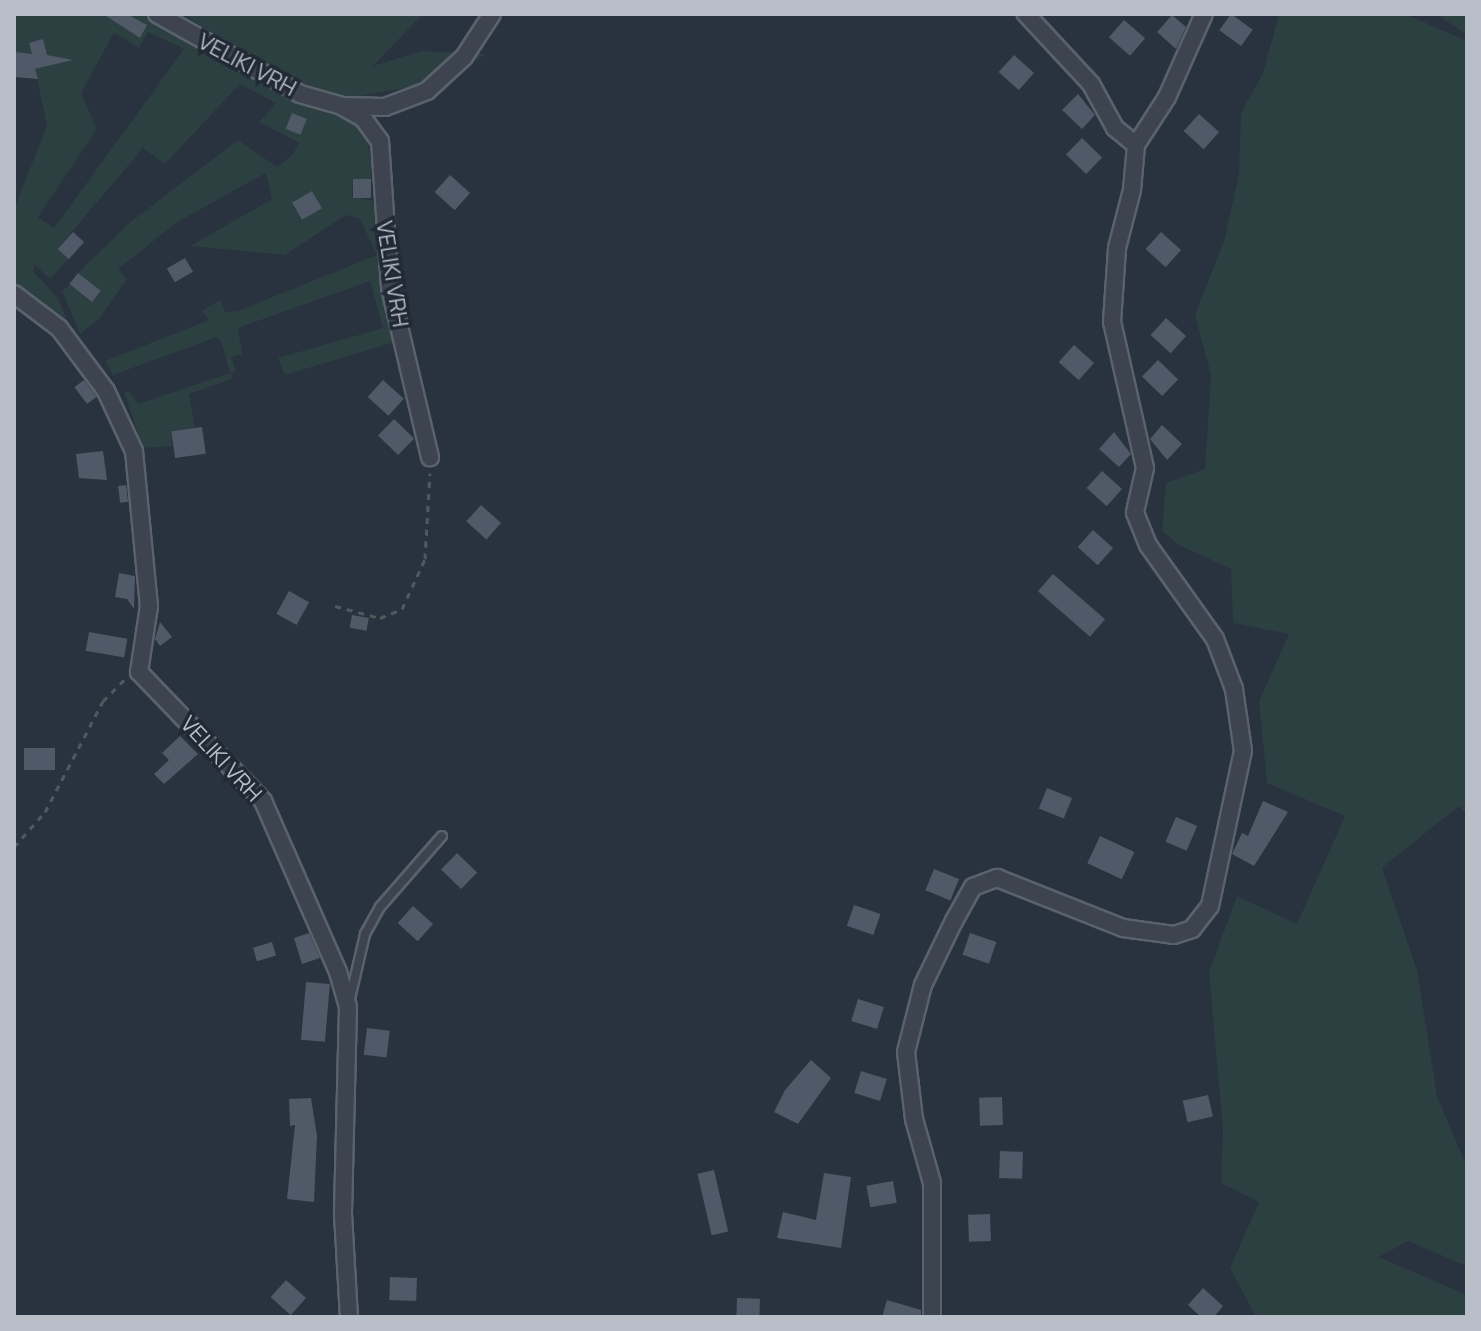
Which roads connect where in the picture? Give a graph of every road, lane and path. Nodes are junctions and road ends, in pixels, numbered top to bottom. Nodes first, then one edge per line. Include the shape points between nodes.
1 (157, 14) edge
2 (492, 14) edge
3 (1026, 14) edge
4 (1204, 14) edge
5 (342, 106) junction
6 (1136, 145) junction
7 (14, 294) edge
8 (430, 457) joint
9 (335, 606) dead end
10 (139, 672) junction
11 (442, 836) dead end
12 (14, 847) edge
13 (348, 1007) junction
14 (349, 1317) edge
15 (932, 1317) edge

1 - 5 street, VELIKI VRH via 264,78
2 - 5 street via 464,57 427,91 385,107
3 - 6 street via 1091,84 1115,128
4 - 6 street via 1167,97
5 - 8 street, VELIKI VRH via 363,118 380,141 390,288
6 - 15 street via 1132,190 1117,248 1112,322 1145,468 1135,512 1148,545 1215,639 1234,689 1243,751 1231,825 1210,906 1192,929 1174,935 1123,928 997,878 973,887 923,985 906,1052 914,1119 932,1183
7 - 10 street via 59,328 106,391 134,451 149,606
8 - 9 path via 425,559 408,600 393,615 380,618
10 - 12 path via 103,701 53,800
10 - 13 street, VELIKI VRH via 263,801 297,888 323,931
11 - 13 lane via 380,907 365,934
13 - 14 street, VELIKI VRH via 343,1214

